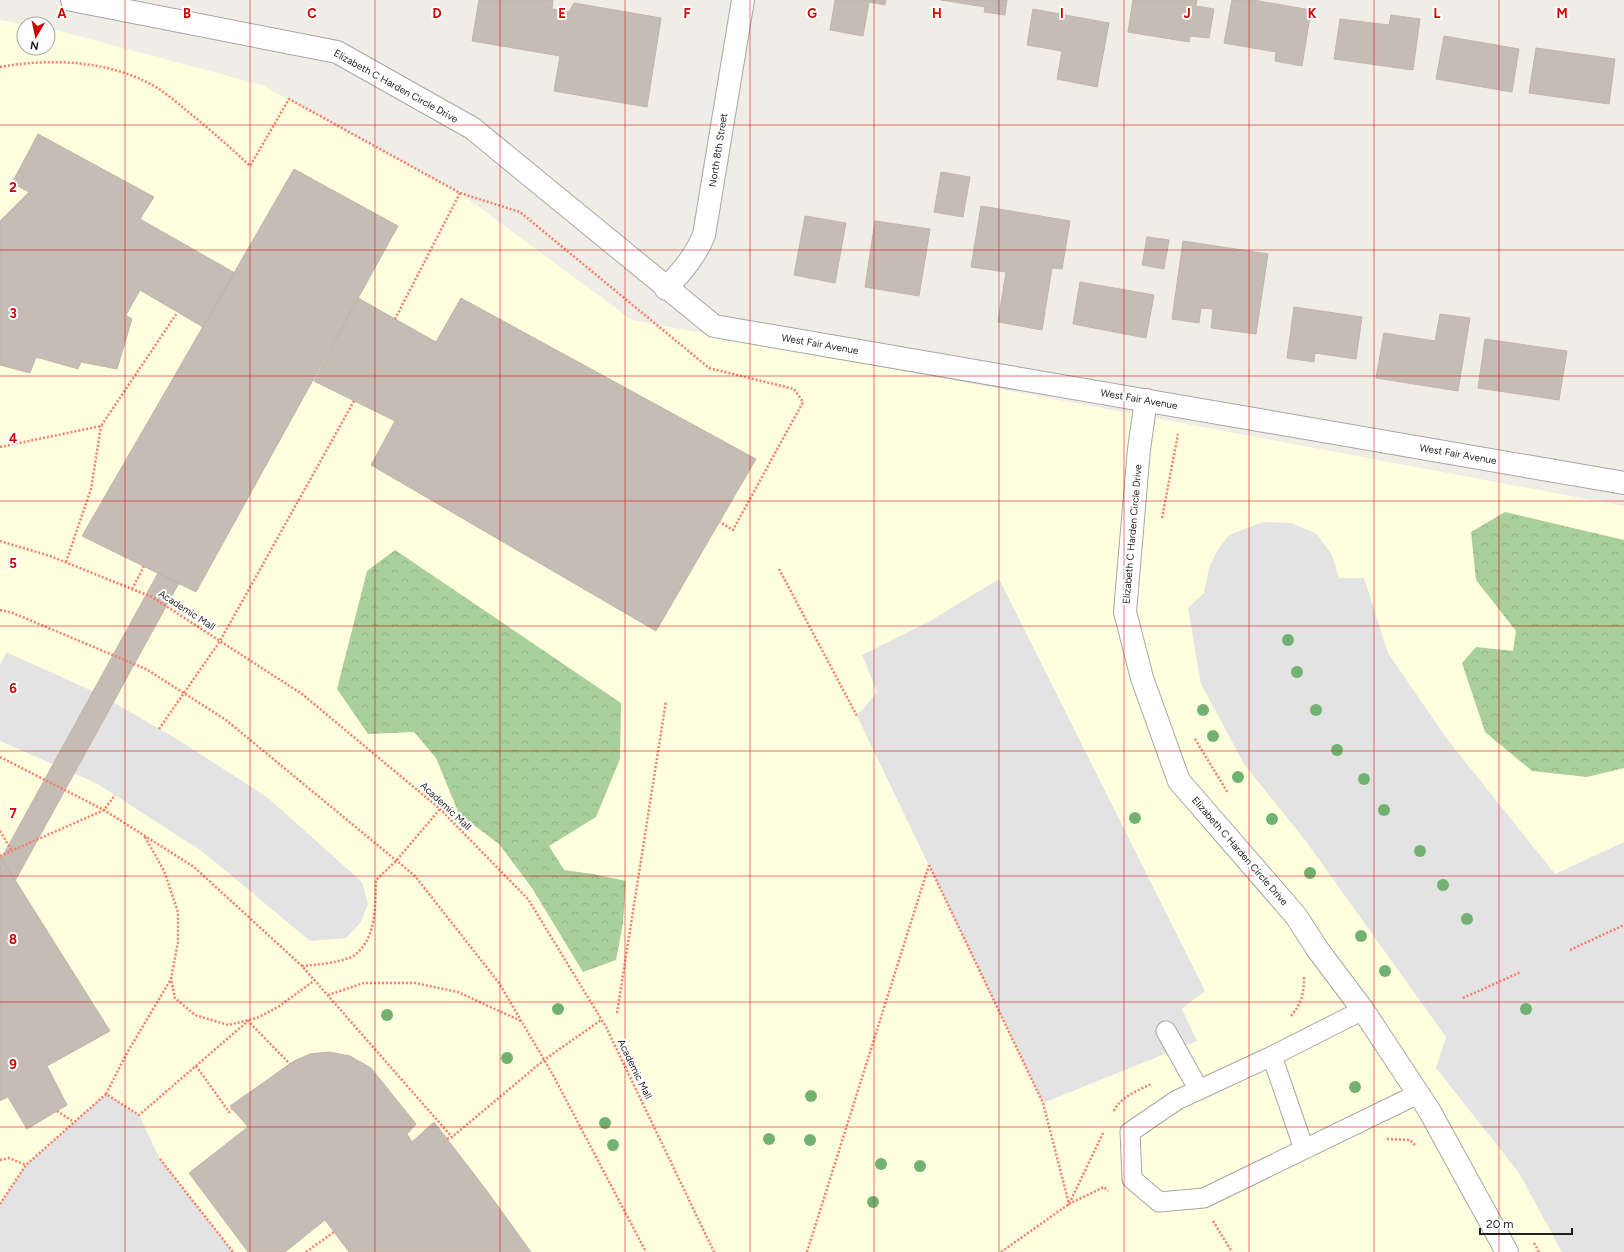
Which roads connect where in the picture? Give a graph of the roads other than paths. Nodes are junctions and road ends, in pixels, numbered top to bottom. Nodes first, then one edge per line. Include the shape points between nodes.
1 (72, 0) edge
2 (743, 0) edge
3 (666, 288) junction
4 (1146, 400) junction
5 (1624, 483) edge
6 (1363, 1010) junction
7 (1166, 1031) dead end
8 (1272, 1056) junction
9 (1199, 1090) junction
10 (1418, 1094) junction
11 (1304, 1149) junction
12 (1507, 1252) edge

1 - 3 street, Elizabeth C Harden Circle Drive via 337,52 472,128
2 - 3 street, North 8th Street via 704,235 689,265
3 - 4 street, West Fair Avenue via 714,326
4 - 5 street, West Fair Avenue
4 - 6 street, Elizabeth C Harden Circle Drive via 1137,464 1125,612 1145,686 1180,781 1296,916
6 - 8 lane
6 - 10 street, Elizabeth C Harden Circle Drive
7 - 9 lane
8 - 9 lane
8 - 11 lane
9 - 11 lane via 1177,1100 1130,1132 1132,1179 1159,1202 1204,1198
10 - 11 lane
10 - 12 street, Elizabeth C Harden Circle Drive

